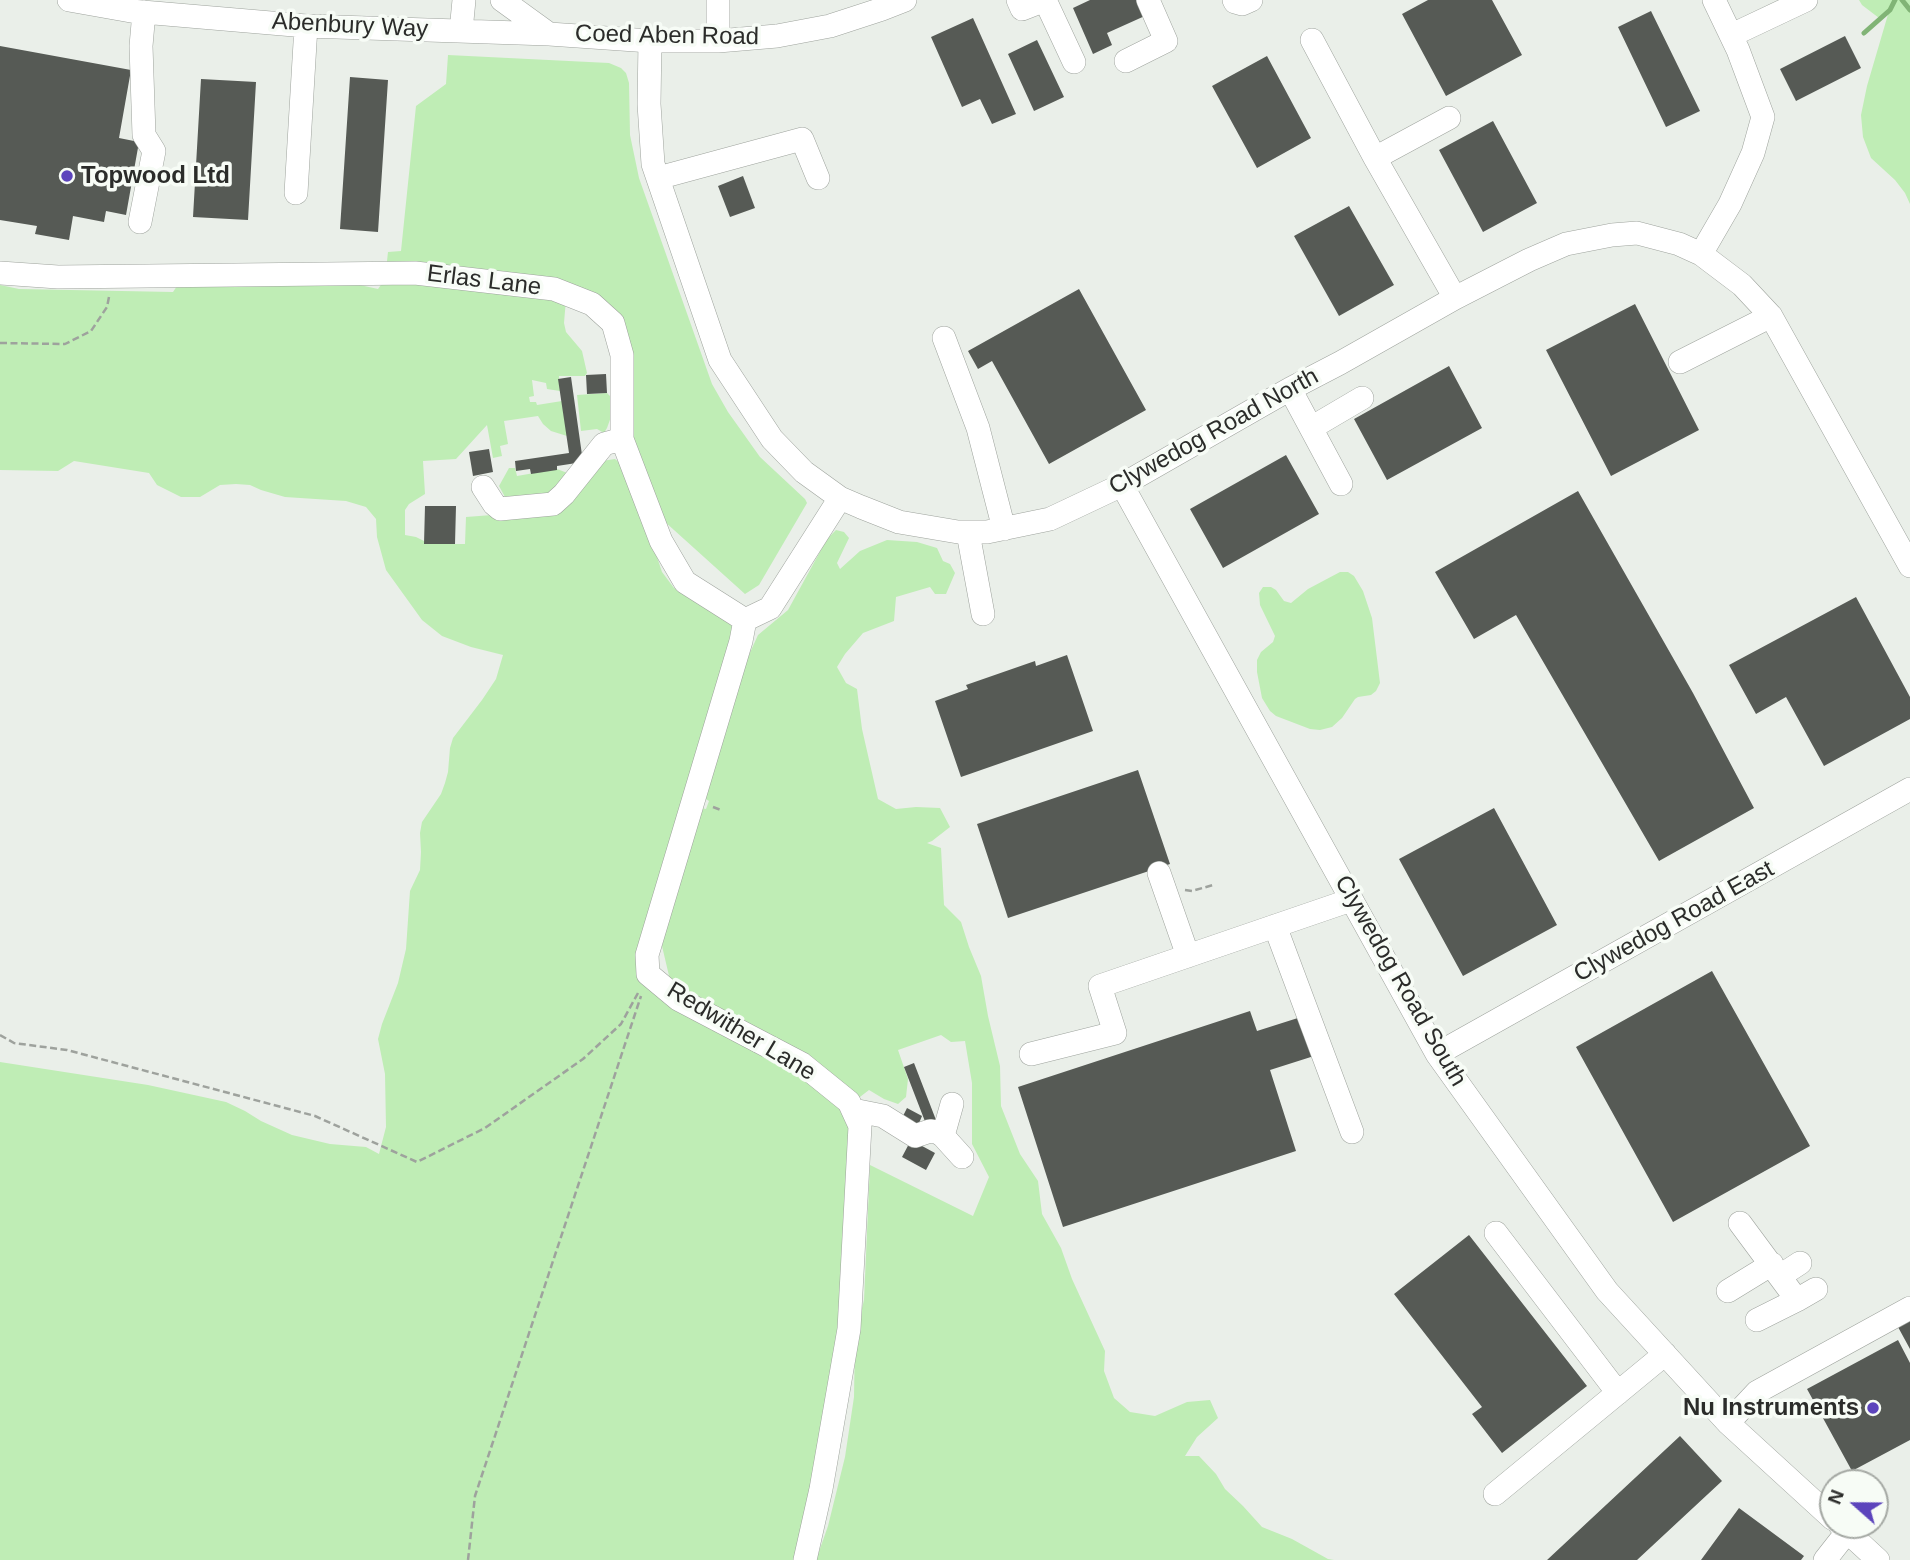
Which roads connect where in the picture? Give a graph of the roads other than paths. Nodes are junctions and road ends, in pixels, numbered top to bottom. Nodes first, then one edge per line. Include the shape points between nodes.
1 (69, 0) edge
2 (464, 0) edge
3 (502, 0) edge
4 (718, 0) edge
5 (905, 0) edge
6 (1018, 0) edge
7 (1148, 0) edge
8 (1234, 0) edge
9 (1251, 0) edge
10 (1714, 0) edge
11 (1806, 0) edge
12 (144, 12) junction
13 (306, 26) junction
14 (461, 31) junction
15 (549, 34) junction
16 (1732, 36) junction
17 (1312, 40) dead end
18 (650, 41) junction
19 (718, 41) junction
20 (1126, 61) dead end
21 (1074, 62) dead end
22 (1449, 118) dead end
23 (1376, 158) junction
24 (658, 178) junction
25 (818, 178) dead end
26 (296, 193) dead end
27 (140, 222) dead end
28 (1701, 254) junction
29 (0, 273) edge
30 (1455, 298) junction
31 (1771, 317) junction
32 (944, 338) dead end
33 (1680, 362) dead end
34 (1290, 389) junction
35 (1362, 398) dead end
36 (1311, 428) junction
37 (622, 439) junction
38 (1341, 484) dead end
39 (1122, 485) junction
40 (483, 487) dead end
41 (840, 498) junction
42 (1004, 529) junction
43 (968, 533) junction
44 (1910, 566) edge
45 (983, 614) dead end
46 (744, 620) junction
47 (1910, 789) edge
48 (1162, 880) road end
49 (1351, 900) junction
50 (1275, 926) junction
51 (1188, 956) junction
52 (1031, 1054) dead end
53 (1437, 1054) junction
54 (952, 1104) dead end
55 (853, 1110) junction
56 (1352, 1132) dead end
57 (943, 1136) junction
58 (962, 1157) dead end
59 (1740, 1223) dead end
60 (1496, 1233) dead end
61 (1800, 1263) dead end
62 (1776, 1270) junction
63 (1728, 1291) dead end
64 (1910, 1308) edge
65 (1757, 1320) dead end
66 (1665, 1354) junction
67 (1618, 1393) junction
68 (1728, 1423) junction
69 (1495, 1494) dead end
70 (1819, 1506) edge
71 (1834, 1539) edge
72 (1855, 1539) edge
73 (805, 1560) edge
74 (1825, 1560) edge
75 (1878, 1560) edge

1 - 12 street, Abenbury Way
2 - 14 street
3 - 15 street
4 - 19 street
5 - 19 street, Coed Aben Road via 830,26
6 - 21 street via 1022,9 1045,1
7 - 20 street via 1166,41
8 - 9 street via 1242,4
10 - 16 street
11 - 16 street
12 - 13 street, Abenbury Way
12 - 27 street via 144,135 154,151
13 - 14 street, Abenbury Way
13 - 26 street
14 - 15 street, Abenbury Way
15 - 18 street, Coed Aben Road
16 - 28 street via 1763,117 1730,204
17 - 23 street
18 - 19 street, Coed Aben Road
18 - 24 street, Clywedog Road North via 649,104
22 - 23 street
23 - 30 street
24 - 25 street via 802,139
24 - 41 street, Clywedog Road North via 720,360 772,439 804,472
28 - 30 street, Clywedog Road North via 1637,233 1602,236 1541,254
28 - 31 street, Clywedog Road North via 1742,285
29 - 37 street, Erlas Lane via 58,277 415,273 554,289 592,304 613,323 622,355
30 - 34 street, Clywedog Road North
31 - 33 street
31 - 44 street, Clywedog Road North
32 - 42 street via 978,428
34 - 36 street
34 - 39 street, Clywedog Road North
35 - 36 street
36 - 38 street
37 - 40 street via 604,444 553,504 500,509
37 - 46 street, Erlas Lane via 661,541 685,582
39 - 42 street, Clywedog Road North via 1050,519
39 - 49 street, Clywedog Road South
41 - 43 street, Clywedog Road North via 900,522
41 - 46 street via 770,608
42 - 43 street, Clywedog Road North
43 - 45 street
46 - 55 street, Redwither Lane via 647,955 648,974 678,999 802,1064
47 - 53 street, Clywedog Road East
48 - 51 street
49 - 50 street
49 - 53 street, Clywedog Road South
50 - 51 street
50 - 56 street
51 - 52 street via 1100,986 1115,1033
53 - 66 street, Clywedog Road South via 1607,1291
54 - 57 street
55 - 57 street via 883,1116 915,1136 930,1131
55 - 73 street via 860,1126 849,1329
57 - 58 street
59 - 62 street
60 - 67 street
61 - 62 street
62 - 63 street
62 - 65 street via 1806,1295
64 - 68 street via 1757,1392
66 - 67 street
66 - 68 street, Clywedog Road South
67 - 69 street
68 - 70 street, Clywedog Road South
71 - 74 street
72 - 75 street, Clywedog Road South

